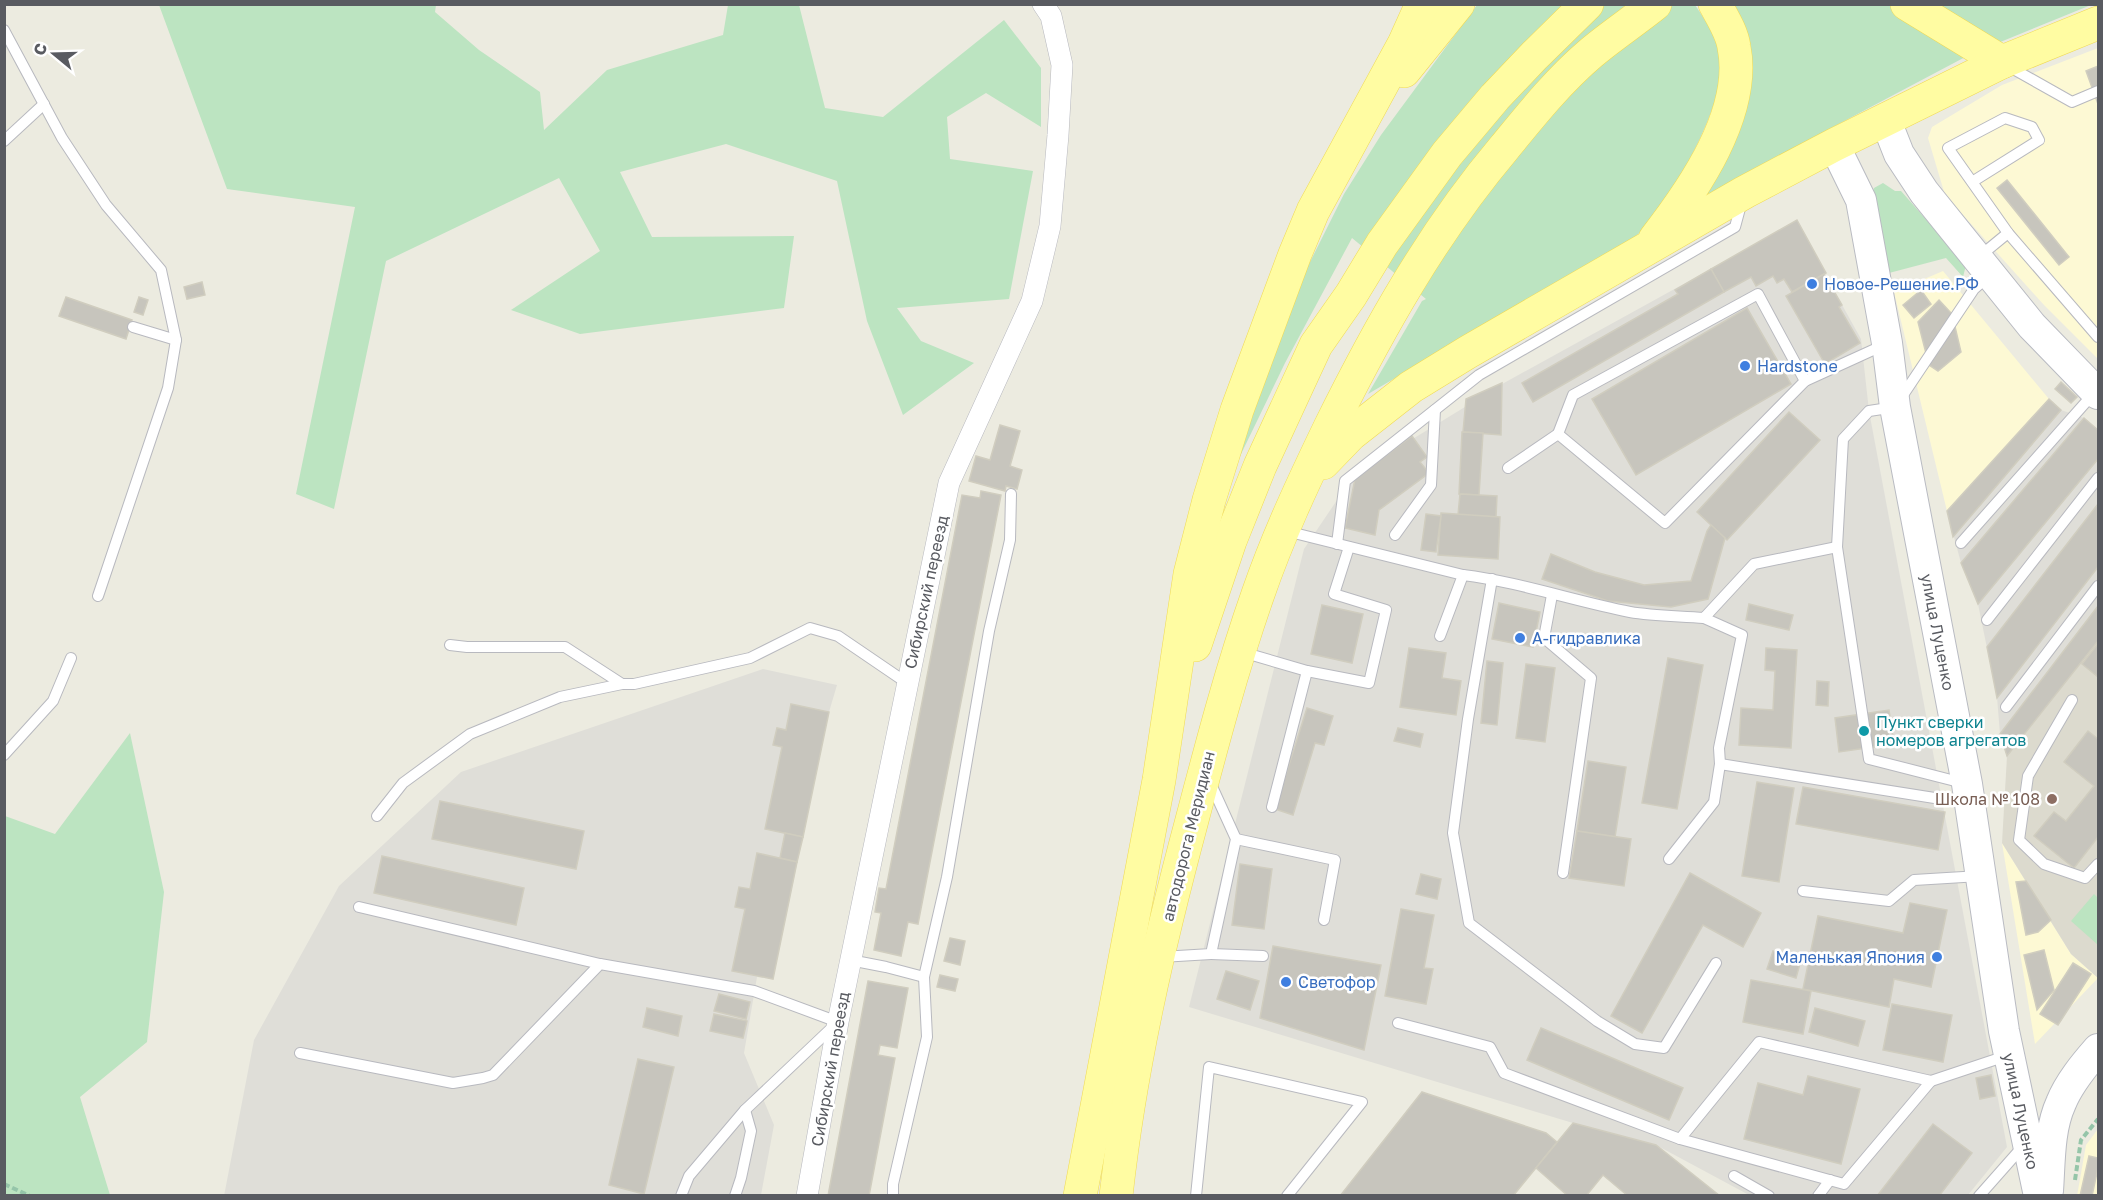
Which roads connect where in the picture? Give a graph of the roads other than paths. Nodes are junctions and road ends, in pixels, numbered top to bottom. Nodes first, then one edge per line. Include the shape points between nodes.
1 (1043, 4) edge
2 (1422, 4) edge
3 (1458, 4) edge
4 (1587, 4) edge
5 (1655, 4) edge
6 (1715, 4) edge
7 (1907, 4) edge
8 (2098, 23) edge
9 (4, 30) edge
10 (2002, 63) junction
11 (2098, 91) edge
12 (44, 104) junction
13 (1363, 118) junction
14 (1886, 121) junction
15 (4, 141) edge
16 (1834, 145) junction
17 (1972, 182) junction
18 (1745, 192) junction
19 (2008, 233) junction
20 (1648, 248) junction
21 (1984, 267) junction
22 (134, 327) dead end
23 (2098, 337) edge
24 (177, 340) junction
25 (1887, 343) junction
26 (1474, 363) junction
27 (1805, 381) junction
28 (2097, 392) edge
29 (1896, 407) junction
30 (1435, 410) junction
31 (1558, 434) junction
32 (1508, 468) dead end
33 (2098, 478) edge
34 (1301, 486) junction
35 (1011, 494) dead end
36 (1283, 530) junction
37 (1395, 535) dead end
38 (1961, 543) dead end
39 (1337, 544) junction
40 (1348, 547) junction
41 (1837, 547) junction
42 (1462, 575) junction
43 (1492, 579) junction
44 (2098, 586) edge
45 (1552, 595) junction
46 (98, 596) dead end
47 (1704, 618) junction
48 (1987, 620) dead end
49 (1440, 636) dead end
50 (450, 645) dead end
51 (1240, 652) junction
52 (71, 658) dead end
53 (1306, 671) junction
54 (907, 683) junction
55 (622, 684) junction
56 (2072, 700) dead end
57 (2006, 707) dead end
58 (4, 755) edge
59 (1720, 764) junction
60 (1205, 770) junction
61 (1159, 780) junction
62 (1968, 794) junction
63 (1272, 807) dead end
64 (377, 816) dead end
65 (1236, 839) junction
66 (1669, 859) dead end
67 (2098, 864) edge
68 (1563, 873) dead end
69 (1981, 876) junction
70 (1803, 891) dead end
71 (359, 907) dead end
72 (1324, 920) dead end
73 (1211, 954) junction
74 (1263, 956) dead end
75 (1158, 957) junction
76 (850, 960) junction
77 (1716, 963) dead end
78 (600, 964) junction
79 (924, 977) junction
80 (838, 1022) junction
81 (1398, 1023) dead end
82 (2098, 1049) edge
83 (300, 1053) dead end
84 (2009, 1055) junction
85 (1931, 1081) junction
86 (2016, 1085) junction
87 (2060, 1103) junction
88 (745, 1110) junction
89 (1680, 1139) junction
90 (2027, 1142) junction
91 (1734, 1176) dead end
92 (1830, 1180) junction
93 (2045, 1190) edge
94 (681, 1196) edge
95 (735, 1196) edge
96 (807, 1196) edge
97 (893, 1196) edge
98 (1080, 1196) edge
99 (1116, 1196) edge
100 (1196, 1196) edge
101 (1287, 1196) edge
102 (1768, 1196) edge
103 (1818, 1196) edge
104 (1979, 1196) edge

1 - 54 street, Сибирский переезд via 1051,16 1062,64 1050,226 1032,301 949,483
2 - 13 main road
3 - 13 main road
4 - 61 main road via 1503,89 1448,154 1382,244 1316,345 1230,541 1196,640
5 - 34 main road, автодорога Меридиан via 1589,55 1539,106 1484,172 1408,280
6 - 20 main road via 1734,45 1733,97 1726,121 1696,179
7 - 10 main road
8 - 10 main road
9 - 12 lane
10 - 11 lane via 2072,102
10 - 14 main road
12 - 15 lane
12 - 24 lane via 106,205 161,270
13 - 61 main road via 1304,233 1228,435 1190,574
14 - 16 main road
14 - 21 street via 1899,154 1924,192
16 - 18 main road
16 - 25 street, улица Луценко via 1861,200
17 - 17 lane via 1948,148 2005,118 2032,127 2039,140
17 - 19 lane
18 - 20 main road
18 - 26 lane via 1735,227
19 - 21 lane
19 - 23 lane
20 - 26 main road
21 - 28 street via 2032,326
21 - 29 lane via 1974,289
22 - 24 lane
24 - 46 lane via 168,388
25 - 27 lane
25 - 29 street, улица Луценко
26 - 30 lane
26 - 34 main road via 1411,387 1351,434
27 - 31 lane via 1665,523
27 - 31 lane via 1758,294 1573,395
28 - 38 lane
29 - 41 lane via 1869,411 1843,439
29 - 62 street, улица Луценко
30 - 37 lane via 1431,485
30 - 39 lane via 1345,481
31 - 32 lane
33 - 48 lane
34 - 36 main road, автодорога Меридиан
35 - 79 lane via 1010,540 947,877
36 - 39 lane
36 - 51 main road, автодорога Меридиан
39 - 40 lane
40 - 42 lane
40 - 53 lane via 1334,594 1386,610 1368,683
41 - 47 lane via 1754,564
41 - 62 lane via 1869,759
42 - 43 lane
42 - 49 lane
43 - 45 lane
43 - 77 lane via 1453,834 1469,923 1597,1021 1635,1044 1664,1047
44 - 57 lane
45 - 47 lane via 1633,612
45 - 68 lane via 1544,639 1591,678
47 - 59 lane via 1742,635 1719,748
50 - 55 lane via 565,647
51 - 53 lane
51 - 60 main road, автодорога Меридиан
52 - 58 lane via 53,701
53 - 63 lane
54 - 55 lane via 838,636 810,628 750,658
54 - 76 street, Сибирский переезд
55 - 64 lane via 560,697 470,734 403,783
56 - 67 lane via 2028,776 2019,840 2044,864 2085,878
59 - 62 lane
59 - 66 lane via 1714,802
60 - 65 lane
60 - 75 main road, автодорога Меридиан
61 - 98 main road
62 - 69 street, улица Луценко
65 - 72 lane via 1335,860
65 - 73 lane
69 - 70 lane via 1914,880 1889,901
69 - 84 street, улица Луценко
71 - 78 lane
73 - 74 lane
73 - 75 lane
75 - 99 main road, автодорога Меридиан via 1122,1139
76 - 79 lane
76 - 80 street, Сибирский переезд
78 - 80 lane via 754,991
78 - 83 lane via 493,1075 483,1078 453,1083
79 - 97 lane via 927,1037
80 - 88 lane
80 - 96 street, Сибирский переезд
81 - 89 lane via 1490,1047 1504,1073
82 - 87 street
84 - 85 lane
84 - 86 street, улица Луценко
85 - 89 lane via 1759,1042
85 - 92 lane via 1844,1184
86 - 87 street via 2032,1098
86 - 90 street, улица Луценко
87 - 93 street
88 - 94 lane via 689,1176
88 - 95 lane via 751,1131
89 - 92 lane
90 - 93 street, улица Луценко
90 - 104 lane
91 - 102 lane
92 - 103 lane
100 - 101 lane via 1209,1067 1362,1102

